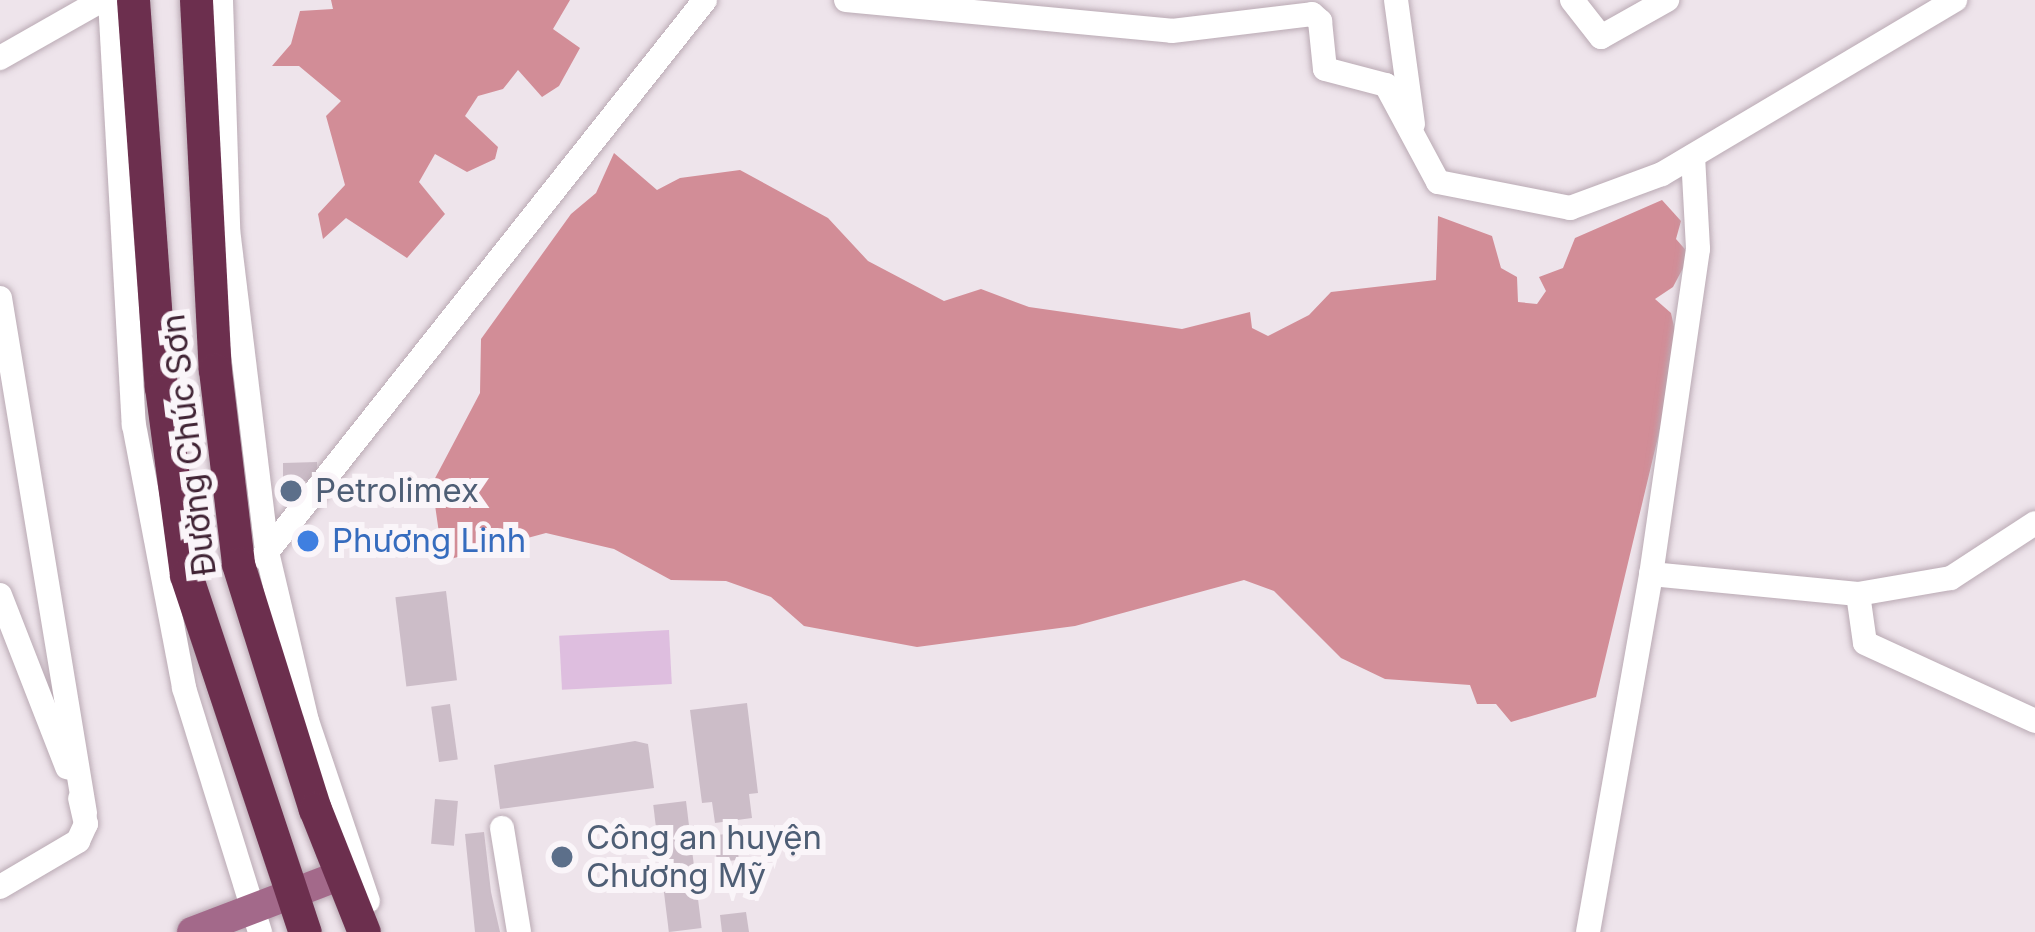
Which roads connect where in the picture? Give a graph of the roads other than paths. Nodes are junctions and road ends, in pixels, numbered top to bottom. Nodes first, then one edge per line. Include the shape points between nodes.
1 (106, 0) edge
2 (134, 0) edge
3 (196, 0) edge
4 (221, 0) edge
5 (705, 0) edge
6 (846, 0) edge
7 (1396, 0) edge
8 (1572, 0) edge
9 (1667, 0) edge
10 (1955, 0) edge
11 (1037, 8) edge
12 (0, 58) edge
13 (1416, 145) junction
14 (1693, 156) junction
15 (0, 298) edge
16 (8, 391) edge
17 (2035, 523) edge
18 (267, 552) junction
19 (1651, 574) junction
20 (244, 582) junction
21 (1858, 594) junction
22 (0, 595) edge
23 (2035, 721) edge
24 (86, 813) junction
25 (502, 829) dead end
26 (341, 875) junction
27 (0, 887) edge
28 (290, 895) junction
29 (255, 921) edge
30 (207, 929) edge
31 (305, 932) edge
32 (364, 932) edge
33 (379, 932) edge
34 (519, 932) edge
35 (1588, 932) edge

1 - 12 street
1 - 29 street, Đường Chúc Sơn via 134,425 184,688
2 - 28 highway, Đường Chúc Sơn via 161,387 186,575
3 - 20 highway, Đường Chúc Sơn via 215,370
4 - 18 street, Đường Chúc Sơn via 228,229
5 - 18 street
6 - 11 street
7 - 13 street
8 - 9 street via 1600,37
10 - 14 street
11 - 13 street via 1208,31 1312,14 1325,69 1386,85
13 - 14 street via 1440,184 1570,208 1616,197
14 - 19 street via 1694,286
15 - 16 street
16 - 24 street
17 - 21 street via 1951,578
18 - 20 street
18 - 33 street, Đường Chúc Sơn via 307,721
19 - 21 street
19 - 35 street
20 - 26 highway, Đường Chúc Sơn
21 - 23 street via 1865,643
22 - 24 street
24 - 27 street via 78,842
25 - 34 street
26 - 28 main road
26 - 32 highway, Đường Chúc Sơn
28 - 29 main road
28 - 31 highway, Đường Chúc Sơn
29 - 30 main road

